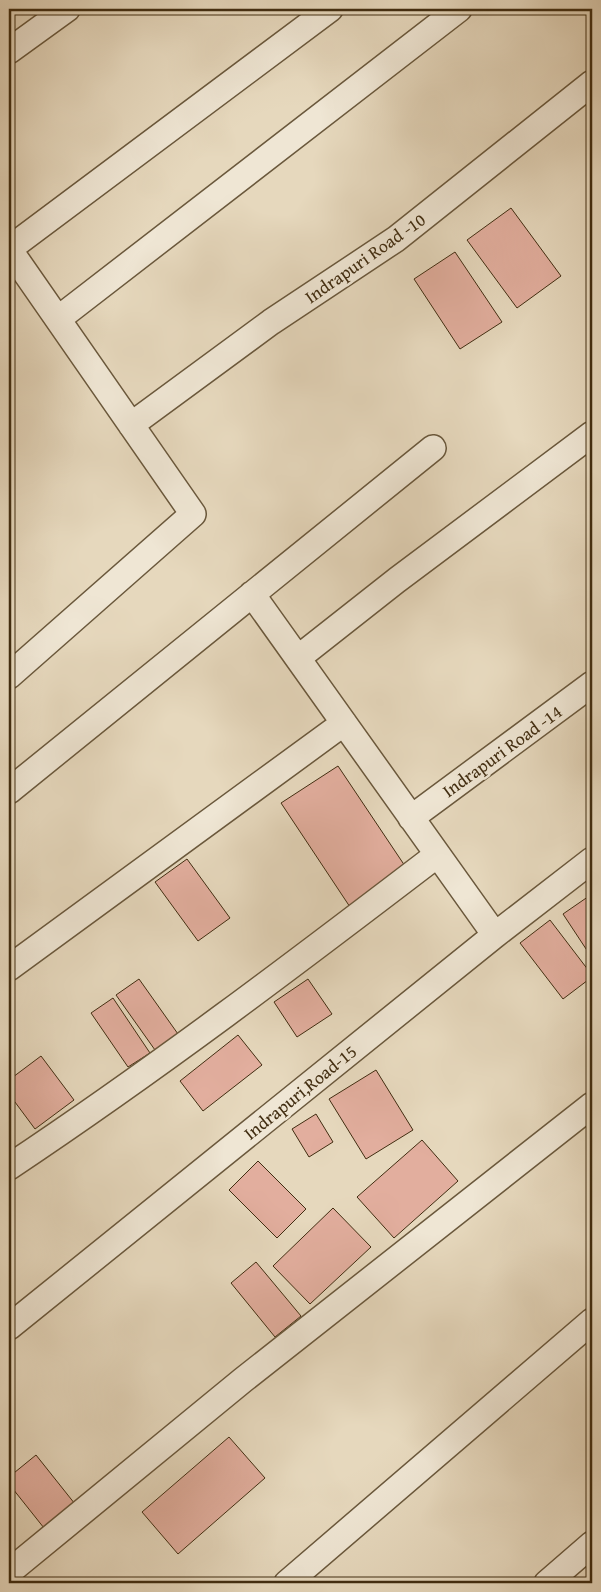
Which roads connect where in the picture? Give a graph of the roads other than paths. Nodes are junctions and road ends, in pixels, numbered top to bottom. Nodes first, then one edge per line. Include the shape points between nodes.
1 (67, 9) edge
2 (330, 9) edge
3 (459, 9) edge
4 (9, 51) edge
5 (592, 83) edge
6 (58, 319) junction
7 (131, 424) junction
8 (592, 434) edge
9 (433, 448) dead end
10 (252, 594) junction
11 (298, 658) junction
12 (9, 676) edge
13 (592, 684) edge
14 (344, 723) junction
15 (9, 791) edge
16 (411, 818) junction
17 (438, 855) junction
18 (592, 860) edge
19 (495, 935) junction
20 (9, 968) edge
21 (592, 1104) edge
22 (9, 1167) edge
23 (592, 1320) edge
24 (9, 1327) edge
25 (592, 1544) edge
26 (9, 1572) edge
27 (287, 1583) edge
28 (547, 1583) edge

1 - 4 street
2 - 6 street via 9,249
3 - 6 street
5 - 7 street, Indrapuri Road -10 via 396,239 271,322
6 - 7 street
7 - 12 street via 193,514
8 - 11 street
9 - 10 street
10 - 11 street
10 - 15 street
11 - 14 street
13 - 16 street, Indrapuri Road -14
14 - 16 street
14 - 20 street
16 - 17 street
17 - 19 street
17 - 22 street via 266,985
18 - 19 street, Indrapuri,Road-15
19 - 24 street, Indrapuri,Road-15
21 - 26 street via 243,1380
23 - 27 street
25 - 28 street

